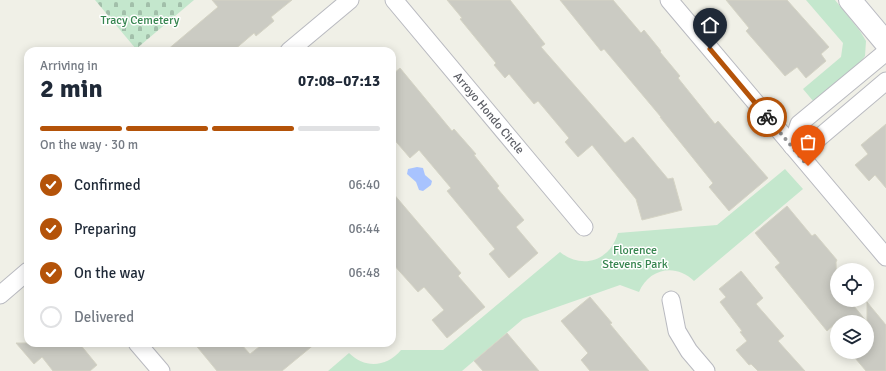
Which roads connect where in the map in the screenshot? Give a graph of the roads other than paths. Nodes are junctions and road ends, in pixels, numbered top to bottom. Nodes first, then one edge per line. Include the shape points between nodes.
1 (350, 0) edge
2 (394, 0) edge
3 (669, 0) edge
4 (850, 0) edge
5 (886, 42) edge
6 (294, 47) edge
7 (886, 52) edge
8 (886, 81) edge
9 (792, 146) junction
10 (584, 227) dead end
11 (886, 257) edge
12 (24, 274) edge
13 (0, 295) edge
14 (671, 300) dead end
15 (140, 347) edge
16 (161, 371) edge
17 (706, 371) edge

1 - 6 street
2 - 10 street, Arroyo Hondo Circle
3 - 9 street
4 - 5 main road
7 - 9 street via 799,124
8 - 9 street via 814,142
9 - 11 street
12 - 13 street
14 - 17 street via 677,331 689,351
15 - 16 street

